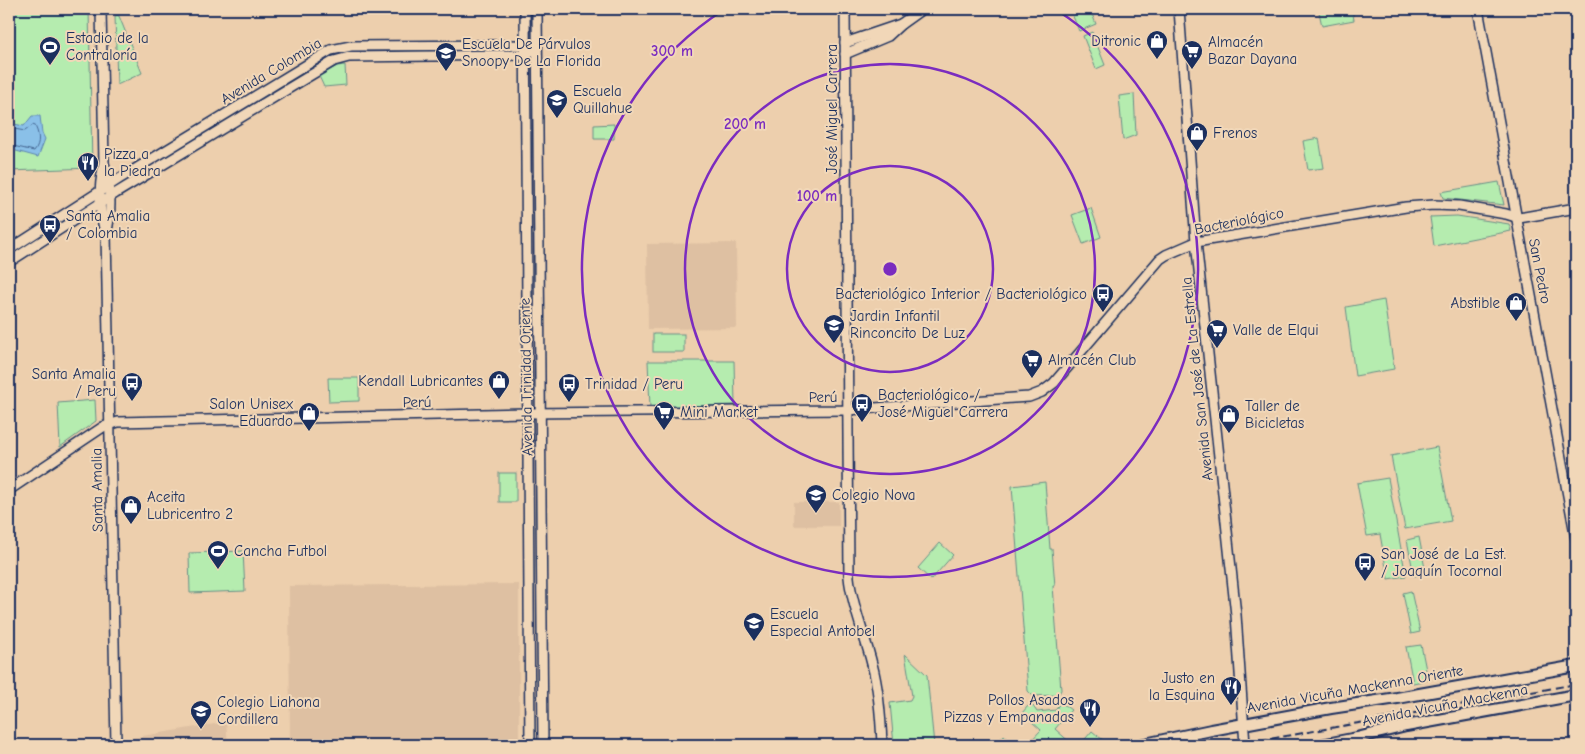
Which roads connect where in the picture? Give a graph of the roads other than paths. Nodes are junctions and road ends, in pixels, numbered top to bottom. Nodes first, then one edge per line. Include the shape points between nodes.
1 (101, 9) edge
2 (525, 9) edge
3 (537, 9) edge
4 (845, 9) edge
5 (922, 9) edge
6 (1180, 9) edge
7 (1478, 9) edge
8 (901, 24) junction
9 (845, 43) junction
10 (525, 45) junction
11 (537, 48) junction
12 (845, 54) junction
13 (525, 55) junction
14 (105, 188) junction
15 (105, 201) junction
16 (1576, 208) edge
17 (1516, 218) junction
18 (1196, 242) junction
19 (9, 250) edge
20 (9, 262) edge
21 (847, 410) junction
22 (541, 413) junction
23 (528, 414) junction
24 (110, 424) junction
25 (9, 490) edge
26 (1576, 539) edge
27 (1576, 666) edge
28 (1576, 695) edge
29 (1244, 724) junction
30 (116, 745) edge
31 (530, 745) edge
32 (543, 745) edge
33 (882, 745) edge
34 (1140, 745) edge
35 (1245, 745) edge
36 (1321, 745) edge

1 - 14 street, Santa Amalia via 104,163 108,176
2 - 10 street, Avenida Trinidad Oriente
3 - 11 street, Avenida Trinidad Oriente
4 - 9 street, José Miguel Carrera
5 - 8 street
6 - 18 street, Avenida San José de La Estrella
7 - 17 street, San Pedro
8 - 9 street
8 - 12 street via 883,39
9 - 12 street, José Miguel Carrera
10 - 11 street, Avenida Colombia
10 - 13 street, Avenida Trinidad Oriente
10 - 14 street, Avenida Colombia via 351,46 331,50
11 - 13 street, Avenida Colombia
11 - 22 street, Avenida Trinidad Oriente
12 - 21 street, José Miguel Carrera
13 - 15 street, Avenida Colombia via 340,59
13 - 23 street, Avenida Trinidad Oriente
14 - 15 street, Santa Amalia
14 - 19 street, Avenida Colombia
15 - 20 street, Avenida Colombia
15 - 24 street, Santa Amalia via 101,222 106,234
16 - 17 street, Bacteriológico
17 - 18 street, Bacteriológico via 1460,206 1420,205
17 - 26 street, San Pedro
18 - 21 street, Bacteriológico via 1160,259 1054,383 1042,392 1023,398
18 - 29 street, Avenida San José de La Estrella via 1236,615
21 - 22 street, Perú
21 - 33 street, José Miguel Carrera via 849,577 853,603 876,680
22 - 23 street, Perú
22 - 32 street, Avenida Trinidad Oriente
23 - 24 street, Perú via 121,421
23 - 31 street, Avenida Trinidad Oriente
24 - 25 street, Perú
24 - 30 street, Santa Amalia
27 - 29 main road, Avenida Vicuña Mackenna Oriente
28 - 36 main road, Avenida Vicuña Mackenna
29 - 34 main road, Avenida Vicuña Mackenna Oriente
29 - 35 street, Avenida San José de La Estrella

